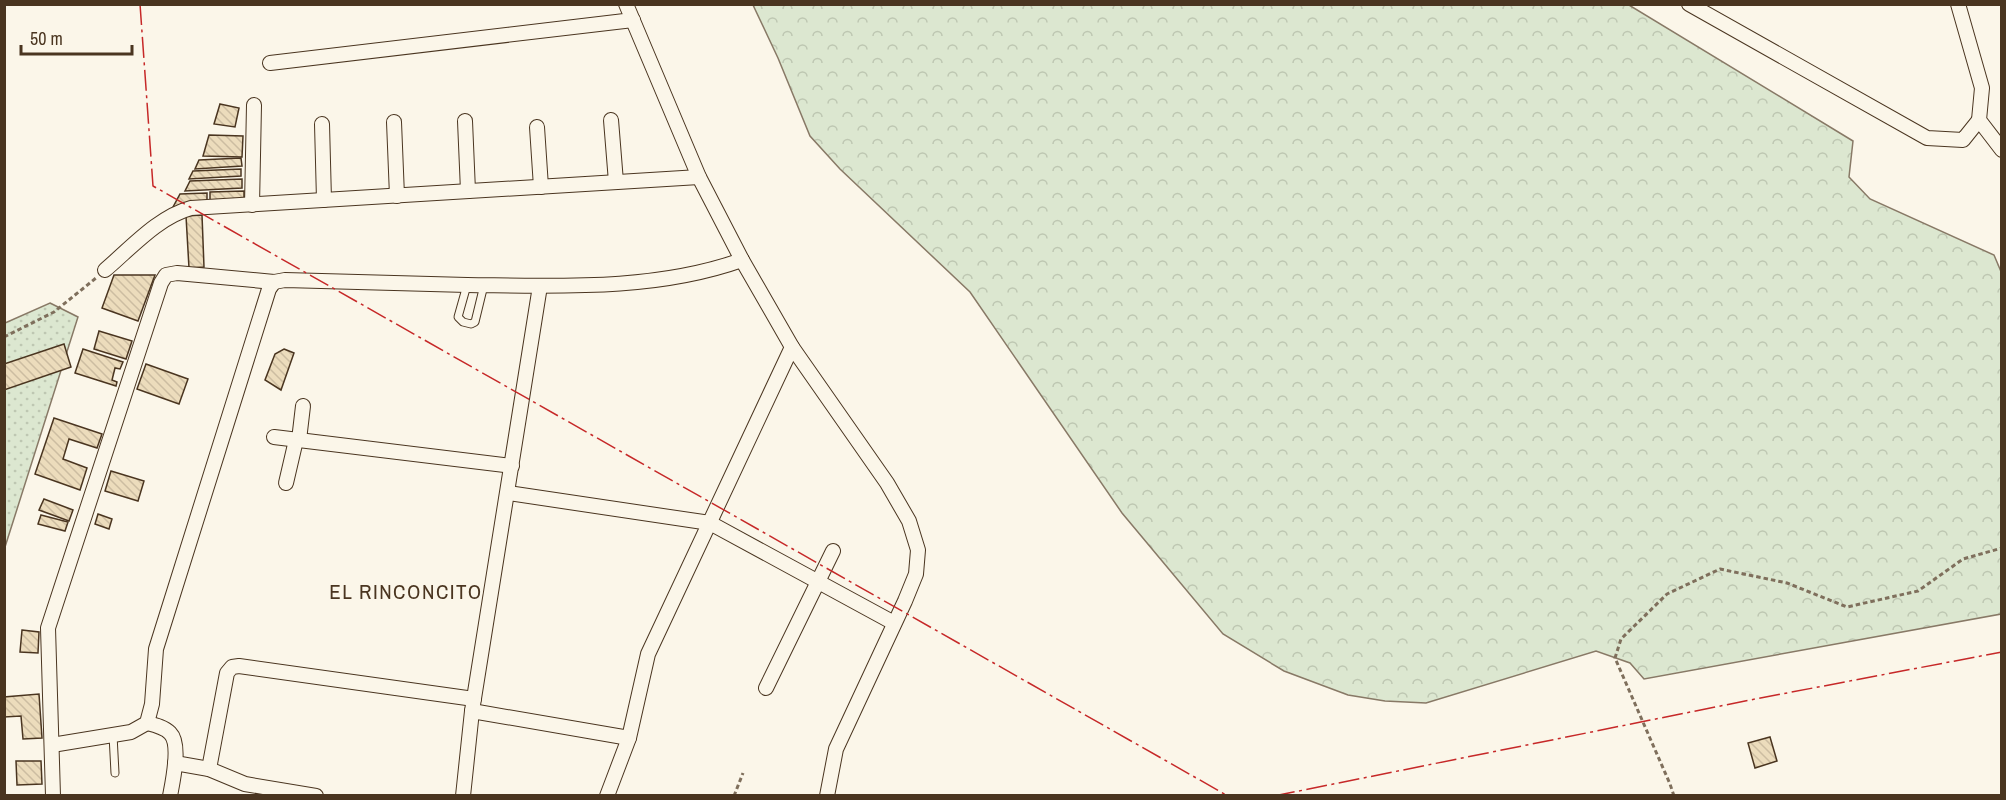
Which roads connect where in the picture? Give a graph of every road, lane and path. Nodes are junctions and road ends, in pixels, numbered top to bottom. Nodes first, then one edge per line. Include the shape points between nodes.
1 (626, 4) edge
2 (1689, 4) edge
3 (1958, 4) edge
4 (633, 20) junction
5 (270, 63) dead end
6 (254, 105) dead end
7 (611, 120) dead end
8 (1979, 120) junction
9 (465, 121) dead end
10 (394, 122) dead end
11 (322, 124) dead end
12 (537, 128) dead end
13 (2001, 150) edge
14 (699, 177) junction
15 (616, 182) junction
16 (541, 187) junction
17 (468, 191) junction
18 (397, 196) junction
19 (324, 200) junction
20 (252, 205) junction
21 (742, 260) junction
22 (105, 270) joint
23 (274, 282) junction
24 (467, 285) junction
25 (484, 285) junction
26 (540, 286) junction
27 (4, 337) edge
28 (792, 347) junction
29 (303, 406) dead end
30 (274, 437) dead end
31 (297, 440) junction
32 (512, 466) junction
33 (286, 483) dead end
34 (508, 493) junction
35 (710, 523) junction
36 (2001, 548) edge
37 (833, 551) dead end
38 (818, 582) junction
39 (894, 623) junction
40 (766, 688) dead end
41 (473, 705) junction
42 (147, 723) junction
43 (113, 735) junction
44 (629, 738) junction
45 (52, 745) junction
46 (175, 763) junction
47 (209, 769) junction
48 (115, 772) dead end
49 (743, 773) dead end
50 (53, 795) edge
51 (170, 795) edge
52 (316, 795) edge
53 (463, 795) edge
54 (607, 795) edge
55 (734, 795) edge
56 (827, 795) edge
57 (1674, 795) edge

1 - 4 street
2 - 8 street via 1927,138 1963,140
3 - 8 street via 1982,88
4 - 5 street
4 - 14 street
6 - 20 street
7 - 15 street
8 - 13 street
9 - 17 street
10 - 18 street
11 - 19 street
12 - 16 street
14 - 15 street
14 - 21 street
15 - 16 street
16 - 17 street
17 - 18 street
18 - 19 street
19 - 20 street
20 - 22 street via 177,212
21 - 26 street via 689,275 628,283
21 - 28 street
22 - 27 path via 54,312
23 - 24 street
23 - 42 street via 156,649
23 - 45 street via 177,273 166,275 161,283 48,628
24 - 25 street
24 - 25 lane via 458,317 471,324 476,322
25 - 26 street
26 - 32 street
28 - 35 street
28 - 39 street via 909,521 918,550 916,574
29 - 31 street
30 - 31 street
31 - 32 street
31 - 33 street
32 - 34 street
34 - 35 street
34 - 41 street
35 - 38 street
35 - 44 street via 648,654
36 - 57 path via 1963,559 1918,591 1847,607 1787,583 1720,569 1667,594 1621,639 1615,658
37 - 38 street
38 - 39 street
38 - 40 street
39 - 56 street via 836,749
41 - 44 street
41 - 47 street via 232,667 227,673
41 - 53 street
42 - 43 street via 131,732
42 - 46 street via 172,734
43 - 45 street
43 - 48 lane
44 - 54 street
45 - 50 street
46 - 47 street
46 - 51 street
47 - 52 street via 245,784
49 - 55 path

